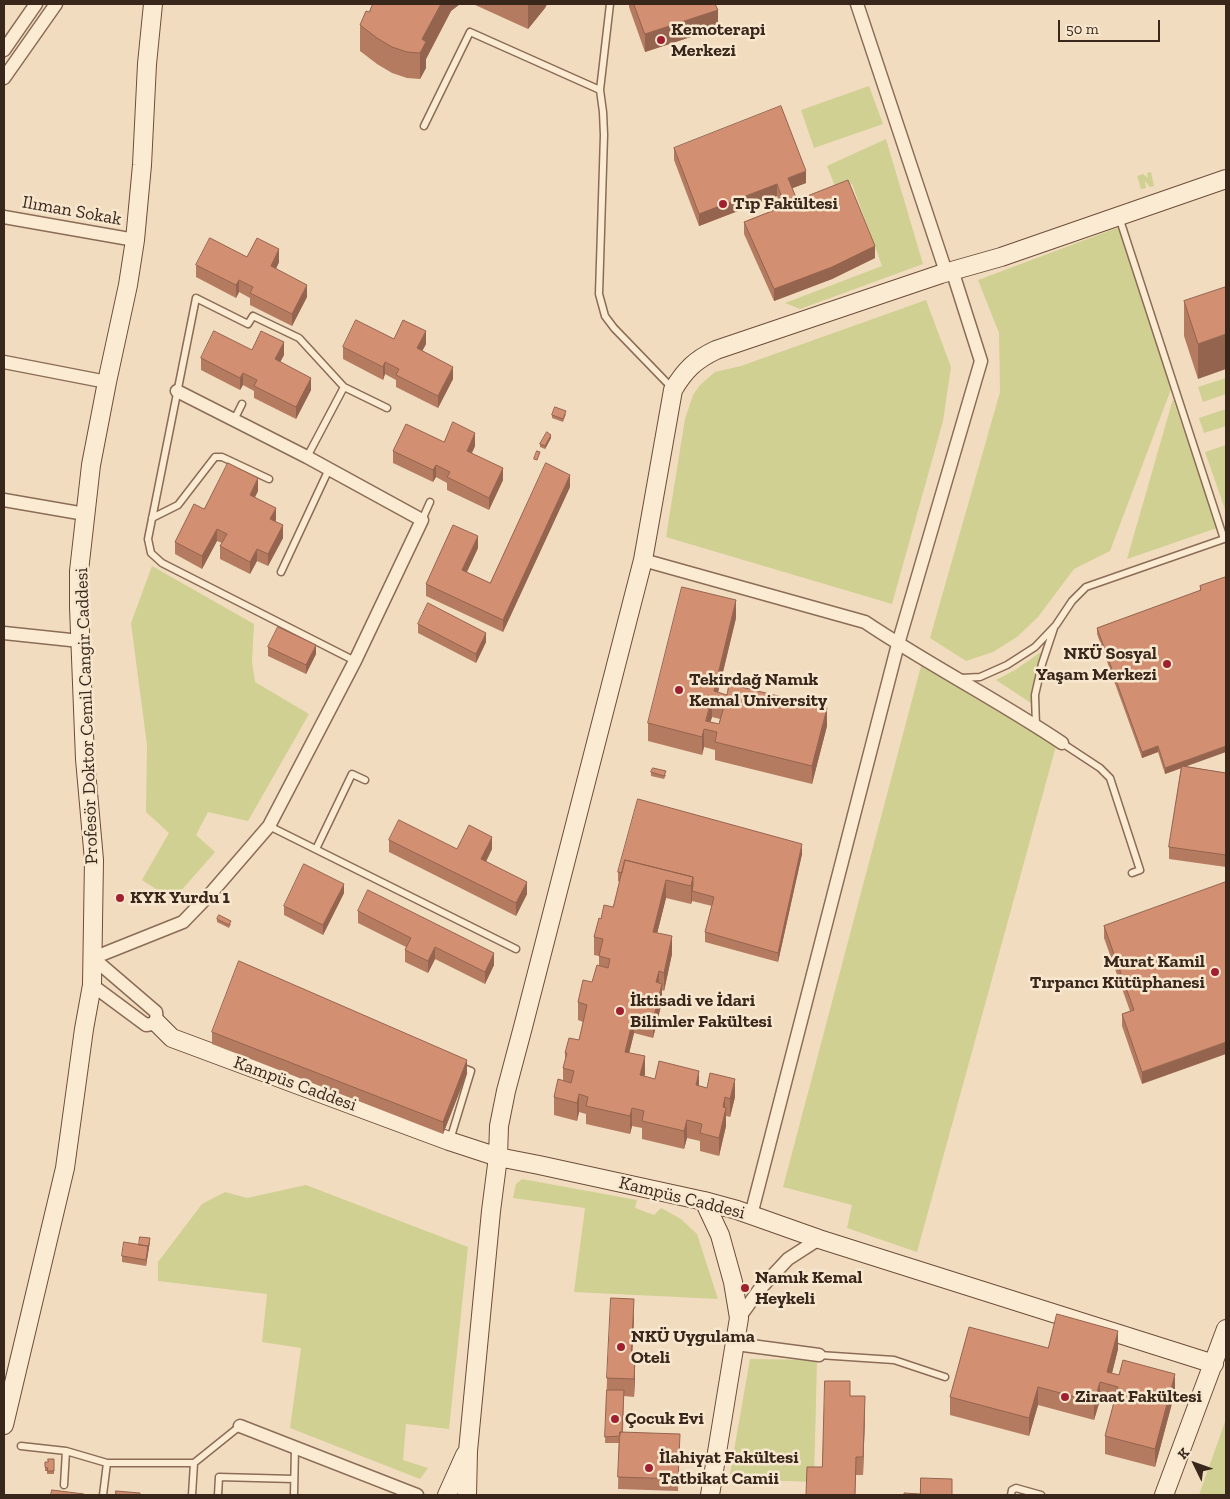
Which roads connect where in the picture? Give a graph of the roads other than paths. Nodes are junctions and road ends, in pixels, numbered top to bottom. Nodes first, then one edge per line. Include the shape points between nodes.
1 (36, 4) edge
2 (56, 4) edge
3 (153, 4) edge
4 (610, 4) edge
5 (857, 4) edge
6 (4, 50) edge
7 (4, 78) edge
8 (600, 90) junction
9 (424, 126) dead end
10 (1226, 179) edge
11 (1118, 216) junction
12 (4, 217) edge
13 (135, 240) junction
14 (949, 271) junction
15 (4, 362) edge
16 (107, 382) junction
17 (344, 387) junction
18 (674, 390) junction
19 (177, 391) junction
20 (242, 404) dead end
21 (386, 408) dead end
22 (234, 420) junction
23 (307, 456) junction
24 (330, 469) junction
25 (269, 479) dead end
26 (4, 500) edge
27 (430, 502) dead end
28 (85, 514) junction
29 (152, 518) junction
30 (422, 520) junction
31 (643, 560) junction
32 (282, 572) dead end
33 (1056, 625) junction
34 (4, 633) edge
35 (80, 641) junction
36 (898, 644) junction
37 (355, 661) junction
38 (956, 679) junction
39 (1036, 726) junction
40 (1062, 743) joint
41 (365, 780) dead end
42 (269, 826) junction
43 (316, 849) junction
44 (1132, 873) dead end
45 (516, 949) dead end
46 (93, 958) junction
47 (92, 985) junction
48 (157, 1023) junction
49 (452, 1064) edge
50 (449, 1141) junction
51 (498, 1157) junction
52 (704, 1201) junction
53 (751, 1215) junction
54 (820, 1239) junction
55 (739, 1318) junction
56 (1226, 1329) edge
57 (736, 1344) junction
58 (819, 1354) joint
59 (1214, 1364) junction
60 (945, 1376) dead end
61 (4, 1425) edge
62 (240, 1426) joint
63 (21, 1446) dead end
64 (295, 1448) junction
65 (468, 1450) junction
66 (66, 1451) junction
67 (107, 1463) junction
68 (194, 1463) junction
69 (294, 1479) junction
70 (64, 1485) dead end
71 (103, 1495) edge
72 (192, 1495) edge
73 (218, 1495) edge
74 (294, 1495) edge
75 (417, 1495) edge
76 (447, 1495) edge
77 (467, 1495) edge
78 (710, 1495) edge
79 (1011, 1495) edge
80 (1041, 1495) edge
81 (1164, 1495) edge

1 - 6 street
2 - 7 street
3 - 13 street, Profesör Doktor Cemil Cangir Caddesi
4 - 8 lane
5 - 14 street
8 - 9 lane via 470,32
8 - 18 lane via 604,135 599,294 605,316 614,328
10 - 11 street
11 - 14 street via 1001,257
11 - 33 lane via 1224,539 1086,587
12 - 13 street, Ilıman Sokak
13 - 16 street, Profesör Doktor Cemil Cangir Caddesi
14 - 18 street via 716,350 694,363
14 - 36 street via 981,360
15 - 16 street
16 - 28 street, Profesör Doktor Cemil Cangir Caddesi
17 - 19 lane via 299,338 253,316 248,324 196,298
17 - 21 lane
17 - 23 lane
18 - 31 street
19 - 22 street
19 - 29 lane
20 - 22 lane
22 - 23 street
23 - 24 street
24 - 30 street
24 - 32 lane
25 - 29 lane via 222,456 215,457 178,505
26 - 28 street
27 - 30 lane
28 - 35 street, Profesör Doktor Cemil Cangir Caddesi via 79,571
29 - 37 lane via 148,539 151,553 162,563
30 - 37 street
31 - 36 street via 865,622
31 - 51 street via 506,1090 499,1126
33 - 38 lane via 1035,647 1007,665 980,677
33 - 39 lane via 1035,695
34 - 35 street
35 - 46 street, Profesör Doktor Cemil Cangir Caddesi via 85,759 94,860
36 - 38 street
36 - 53 street
37 - 42 street
38 - 39 street
39 - 40 street
40 - 44 lane via 1110,778 1140,870
41 - 43 lane via 352,774
42 - 43 lane
42 - 46 street via 183,922
43 - 45 lane
46 - 47 street, Profesör Doktor Cemil Cangir Caddesi
46 - 48 street via 156,1012
47 - 48 street via 146,1025
47 - 61 street, Profesör Doktor Cemil Cangir Caddesi via 65,1168
48 - 50 street, Kampüs Caddesi via 172,1038
49 - 50 lane via 471,1071
50 - 51 street, Kampüs Caddesi
51 - 52 street, Kampüs Caddesi
51 - 65 street
52 - 53 street, Kampüs Caddesi
52 - 55 street via 720,1235
53 - 54 street, Kampüs Caddesi
54 - 55 street via 788,1258
54 - 59 street, Kampüs Caddesi
55 - 57 street
56 - 59 street
57 - 58 street
57 - 78 street
58 - 60 lane via 894,1360
59 - 81 street
62 - 64 street
62 - 68 lane
63 - 66 lane
64 - 69 lane
64 - 75 street
65 - 76 street
65 - 77 street
66 - 67 lane
66 - 70 lane
67 - 68 lane
67 - 71 lane
68 - 72 lane
69 - 73 lane via 218,1477
69 - 74 lane
79 - 80 lane via 1016,1488

